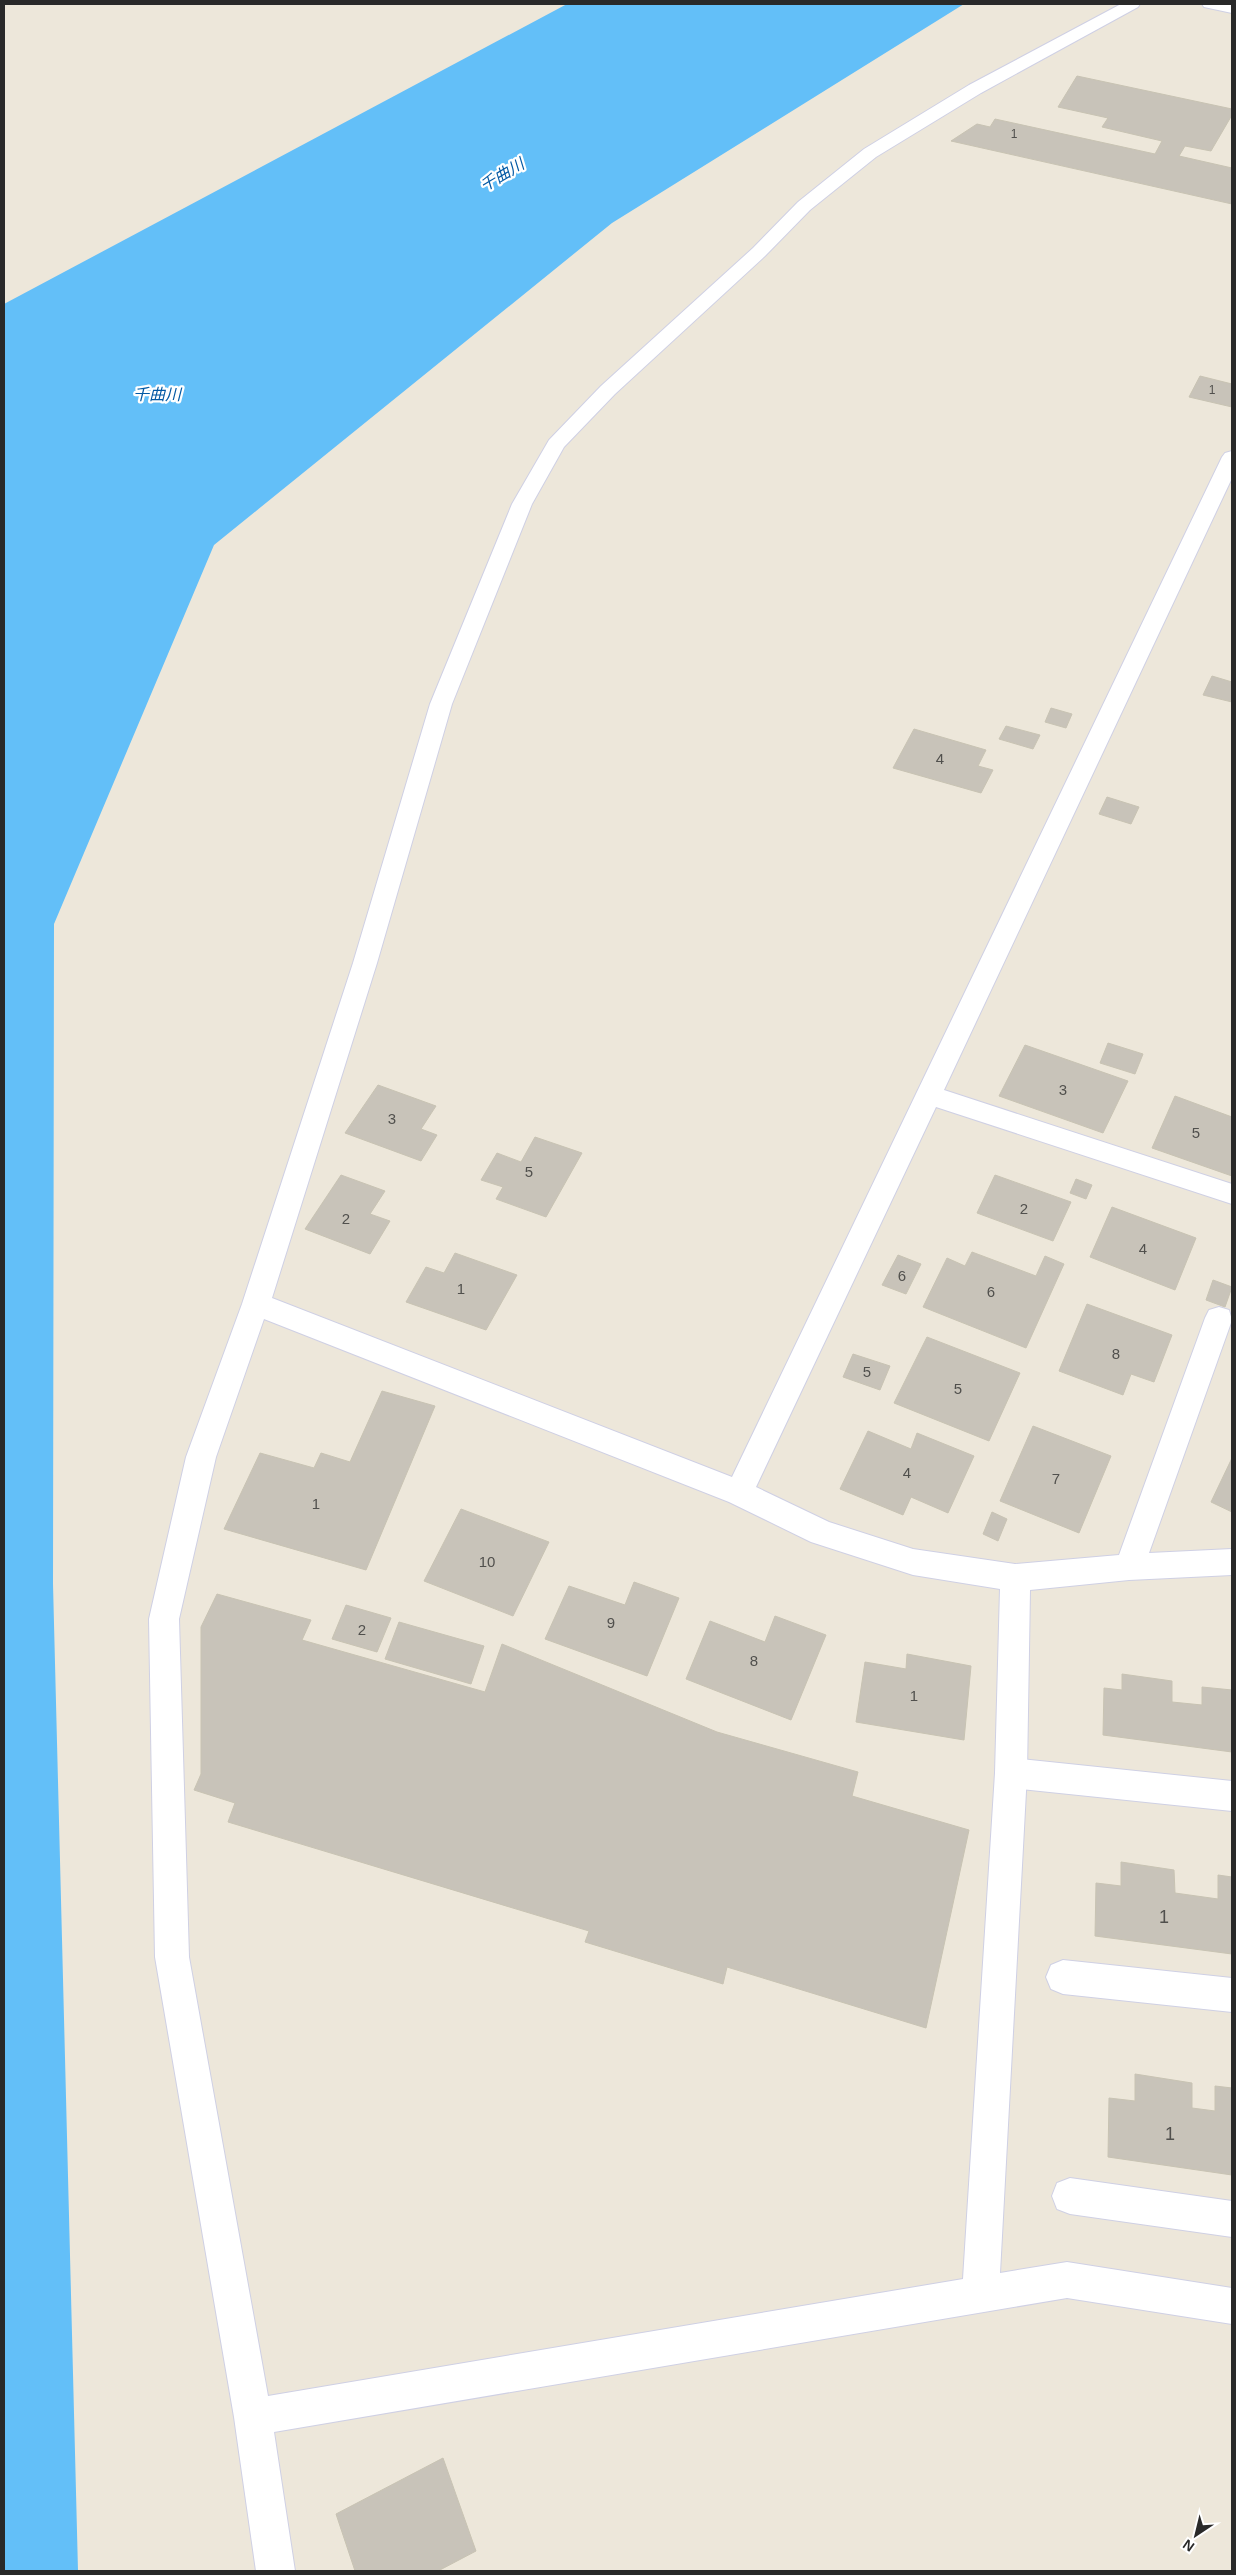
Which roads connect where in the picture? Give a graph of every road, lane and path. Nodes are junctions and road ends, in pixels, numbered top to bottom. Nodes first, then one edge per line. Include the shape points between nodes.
1 (1132, 4) edge
2 (1210, 4) edge
3 (1232, 8) edge
4 (1232, 457) edge
5 (927, 1094) junction
6 (1232, 1194) edge
7 (256, 1304) junction
8 (1219, 1318) dead end
9 (739, 1493) junction
10 (1232, 1562) edge
11 (1129, 1566) junction
12 (1015, 1578) junction
13 (1011, 1773) junction
14 (1232, 1796) edge
15 (1063, 1977) dead end
16 (1232, 1995) edge
17 (1070, 2196) dead end
18 (1232, 2219) edge
19 (980, 2295) junction
20 (1232, 2306) edge
21 (253, 2417) junction
22 (275, 2571) edge

1 - 7 street via 975,88 870,153 804,206 759,252 608,390 556,444 522,504 441,704 365,963
2 - 3 street
4 - 5 street
5 - 6 street
5 - 9 street
7 - 9 street
7 - 21 street via 201,1457 164,1619 172,1957
8 - 11 street
9 - 12 street via 822,1533 913,1562
10 - 11 street
11 - 12 street
12 - 13 street
13 - 14 street
13 - 19 street
15 - 16 street
17 - 18 street
19 - 20 street via 1067,2280
19 - 21 street
21 - 22 street

